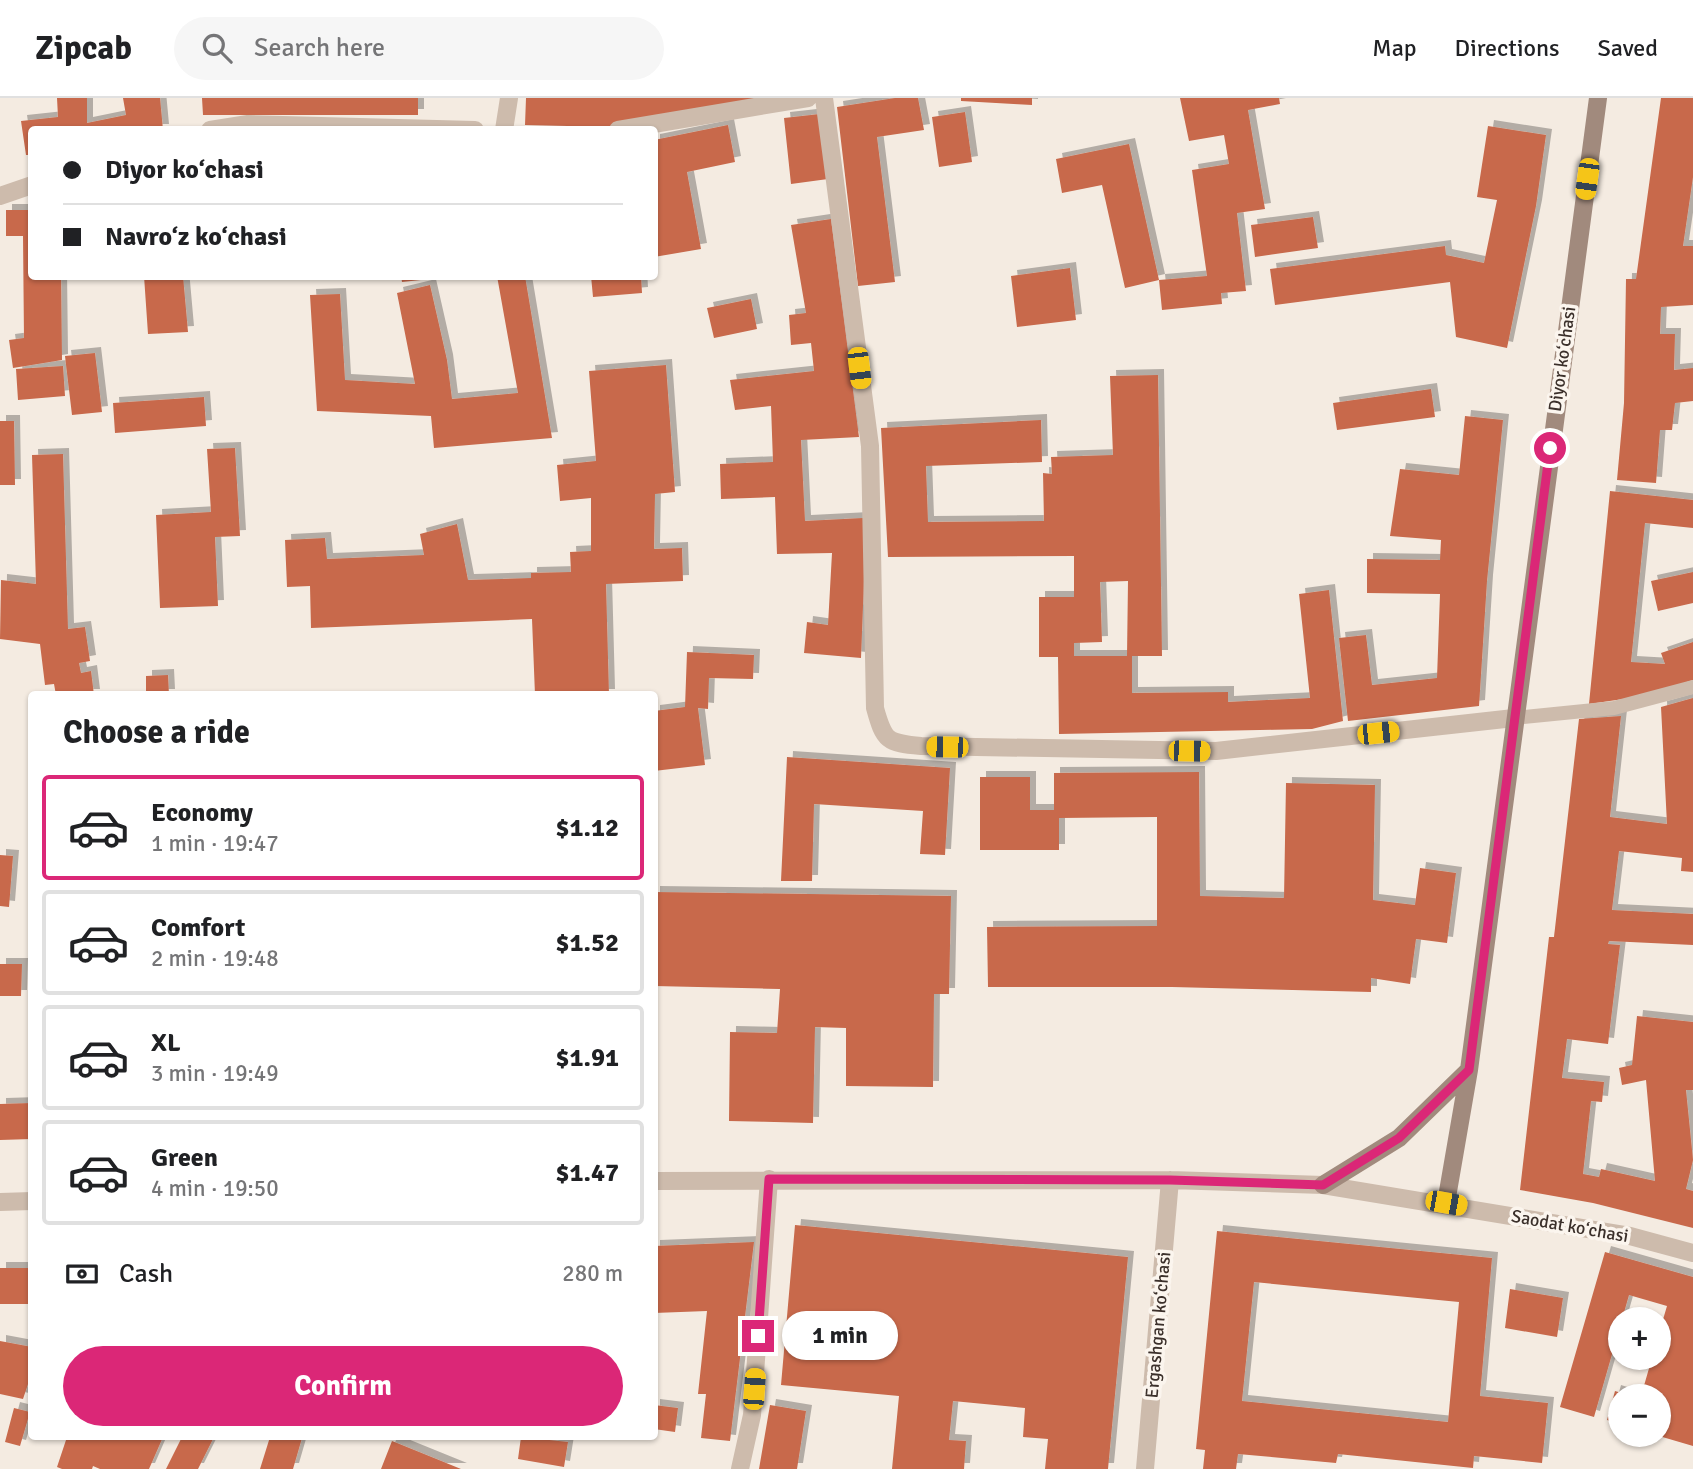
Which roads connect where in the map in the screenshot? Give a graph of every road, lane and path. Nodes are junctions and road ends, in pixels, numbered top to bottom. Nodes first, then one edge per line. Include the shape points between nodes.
1 (509, 98) edge
2 (808, 98) edge
3 (824, 98) edge
4 (1598, 98) edge
5 (235, 126) edge
6 (324, 126) edge
7 (505, 126) edge
8 (642, 126) edge
9 (28, 186) edge
10 (0, 196) edge
11 (1693, 687) edge
12 (1514, 718) junction
13 (1469, 1070) junction
14 (769, 1179) junction
15 (1170, 1180) junction
16 (658, 1181) edge
17 (1323, 1185) junction
18 (28, 1201) edge
19 (0, 1202) edge
20 (1446, 1203) junction
21 (1693, 1253) edge
22 (740, 1469) edge
23 (1146, 1469) edge

1 - 7 street
2 - 8 street
3 - 12 street via 870,446 876,708 883,735 895,744 920,746 1216,751
4 - 12 main road, Diyor koʻchasi
5 - 6 street
9 - 10 street
11 - 12 lane via 1614,708
12 - 13 main road, Diyor koʻchasi
13 - 17 main road via 1399,1138
13 - 20 main road, Diyor koʻchasi
14 - 15 street, Saodat koʻchasi
14 - 16 street, Saodat koʻchasi
14 - 22 street via 752,1415
15 - 17 street, Saodat koʻchasi
15 - 23 street, Ergashgan koʻchasi
17 - 20 street, Saodat koʻchasi
18 - 19 street
20 - 21 street, Saodat koʻchasi via 1630,1236

